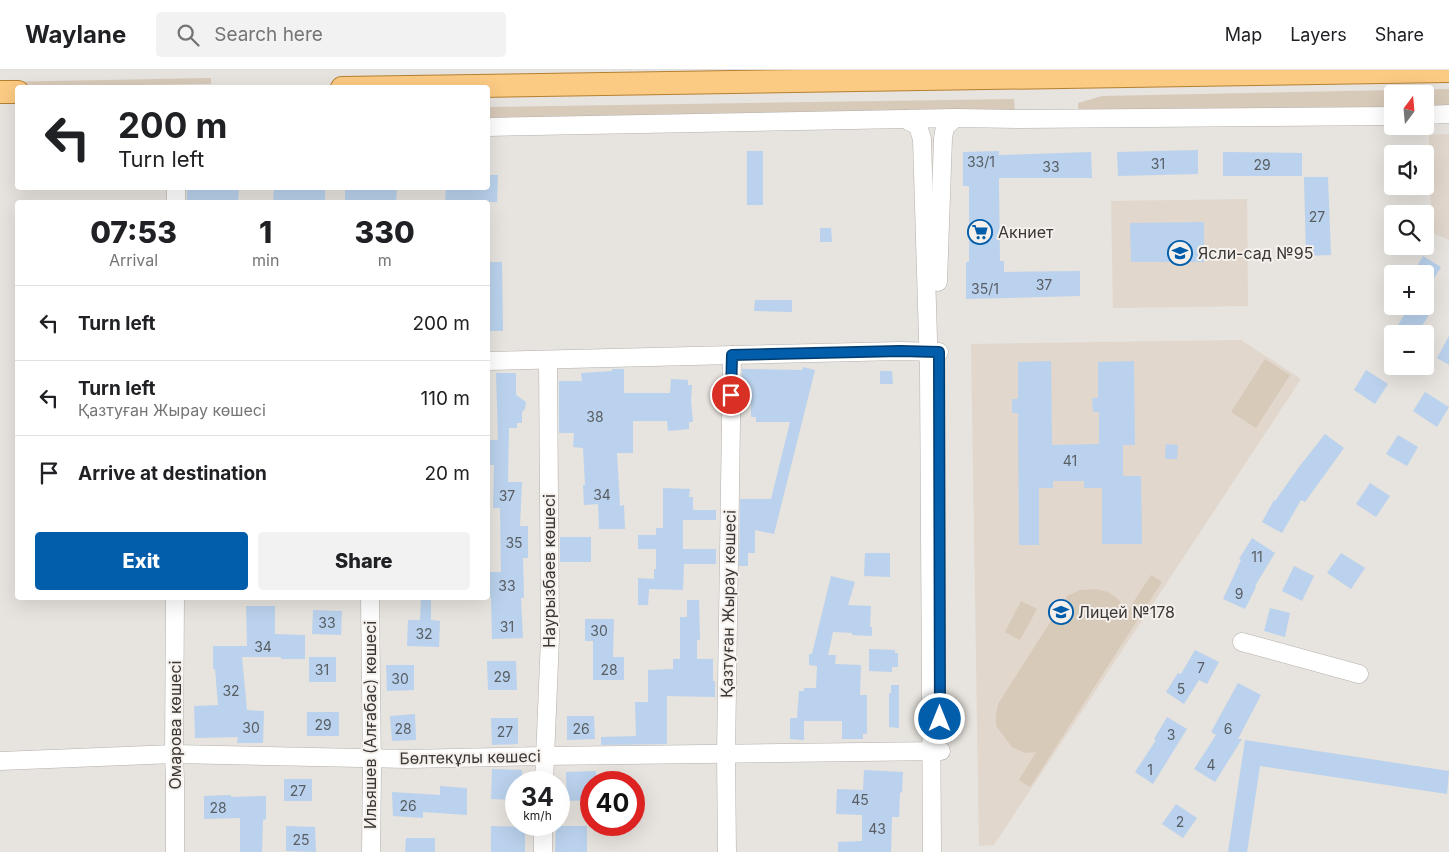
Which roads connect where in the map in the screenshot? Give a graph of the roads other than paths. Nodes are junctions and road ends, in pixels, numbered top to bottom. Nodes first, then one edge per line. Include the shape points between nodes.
1 (1330, 71) edge
2 (1449, 71) edge
3 (490, 85) edge
4 (1449, 114) edge
5 (1434, 115) edge
6 (1384, 116) edge
7 (955, 118) junction
8 (905, 119) junction
9 (490, 127) edge
10 (934, 352) junction
11 (732, 355) junction
12 (548, 360) junction
13 (490, 361) edge
14 (175, 600) edge
15 (370, 600) edge
16 (1242, 642) dead end
17 (1359, 674) dead end
18 (936, 751) junction
19 (174, 754) junction
20 (726, 754) junction
21 (544, 756) junction
22 (371, 759) junction
23 (0, 761) edge
24 (544, 771) edge
25 (544, 836) edge
26 (175, 852) edge
27 (371, 852) edge
28 (544, 852) edge
29 (727, 852) edge
30 (932, 852) edge
31 (942, 852) edge

1 - 2 main road
1 - 3 main road
4 - 5 street
6 - 7 street
7 - 8 street
7 - 10 street via 945,127 943,138
8 - 9 street
8 - 10 street via 918,126 922,139 928,300
10 - 11 street
10 - 18 street
11 - 12 street
11 - 20 street, Қазтуған Жырау көшесі
12 - 13 street
12 - 21 street, Наурызбаев көшесі via 550,638
14 - 19 street, Омарова көшесі
15 - 22 street, Ильяшев (Алғабас) көшесі
16 - 17 street
18 - 20 street, Бөлтекұлы көшесі
18 - 30 street
18 - 31 street
19 - 22 street, Бөлтекұлы көшесі
19 - 23 street, Бөлтекұлы көшесі
19 - 26 street, Омарова көшесі
20 - 21 street, Бөлтекұлы көшесі
20 - 29 street, Қазтуған Жырау көшесі
21 - 22 street, Бөлтекұлы көшесі
21 - 24 street, Наурызбаев көшесі
22 - 27 street, Ильяшев (Алғабас) көшесі
25 - 28 street

